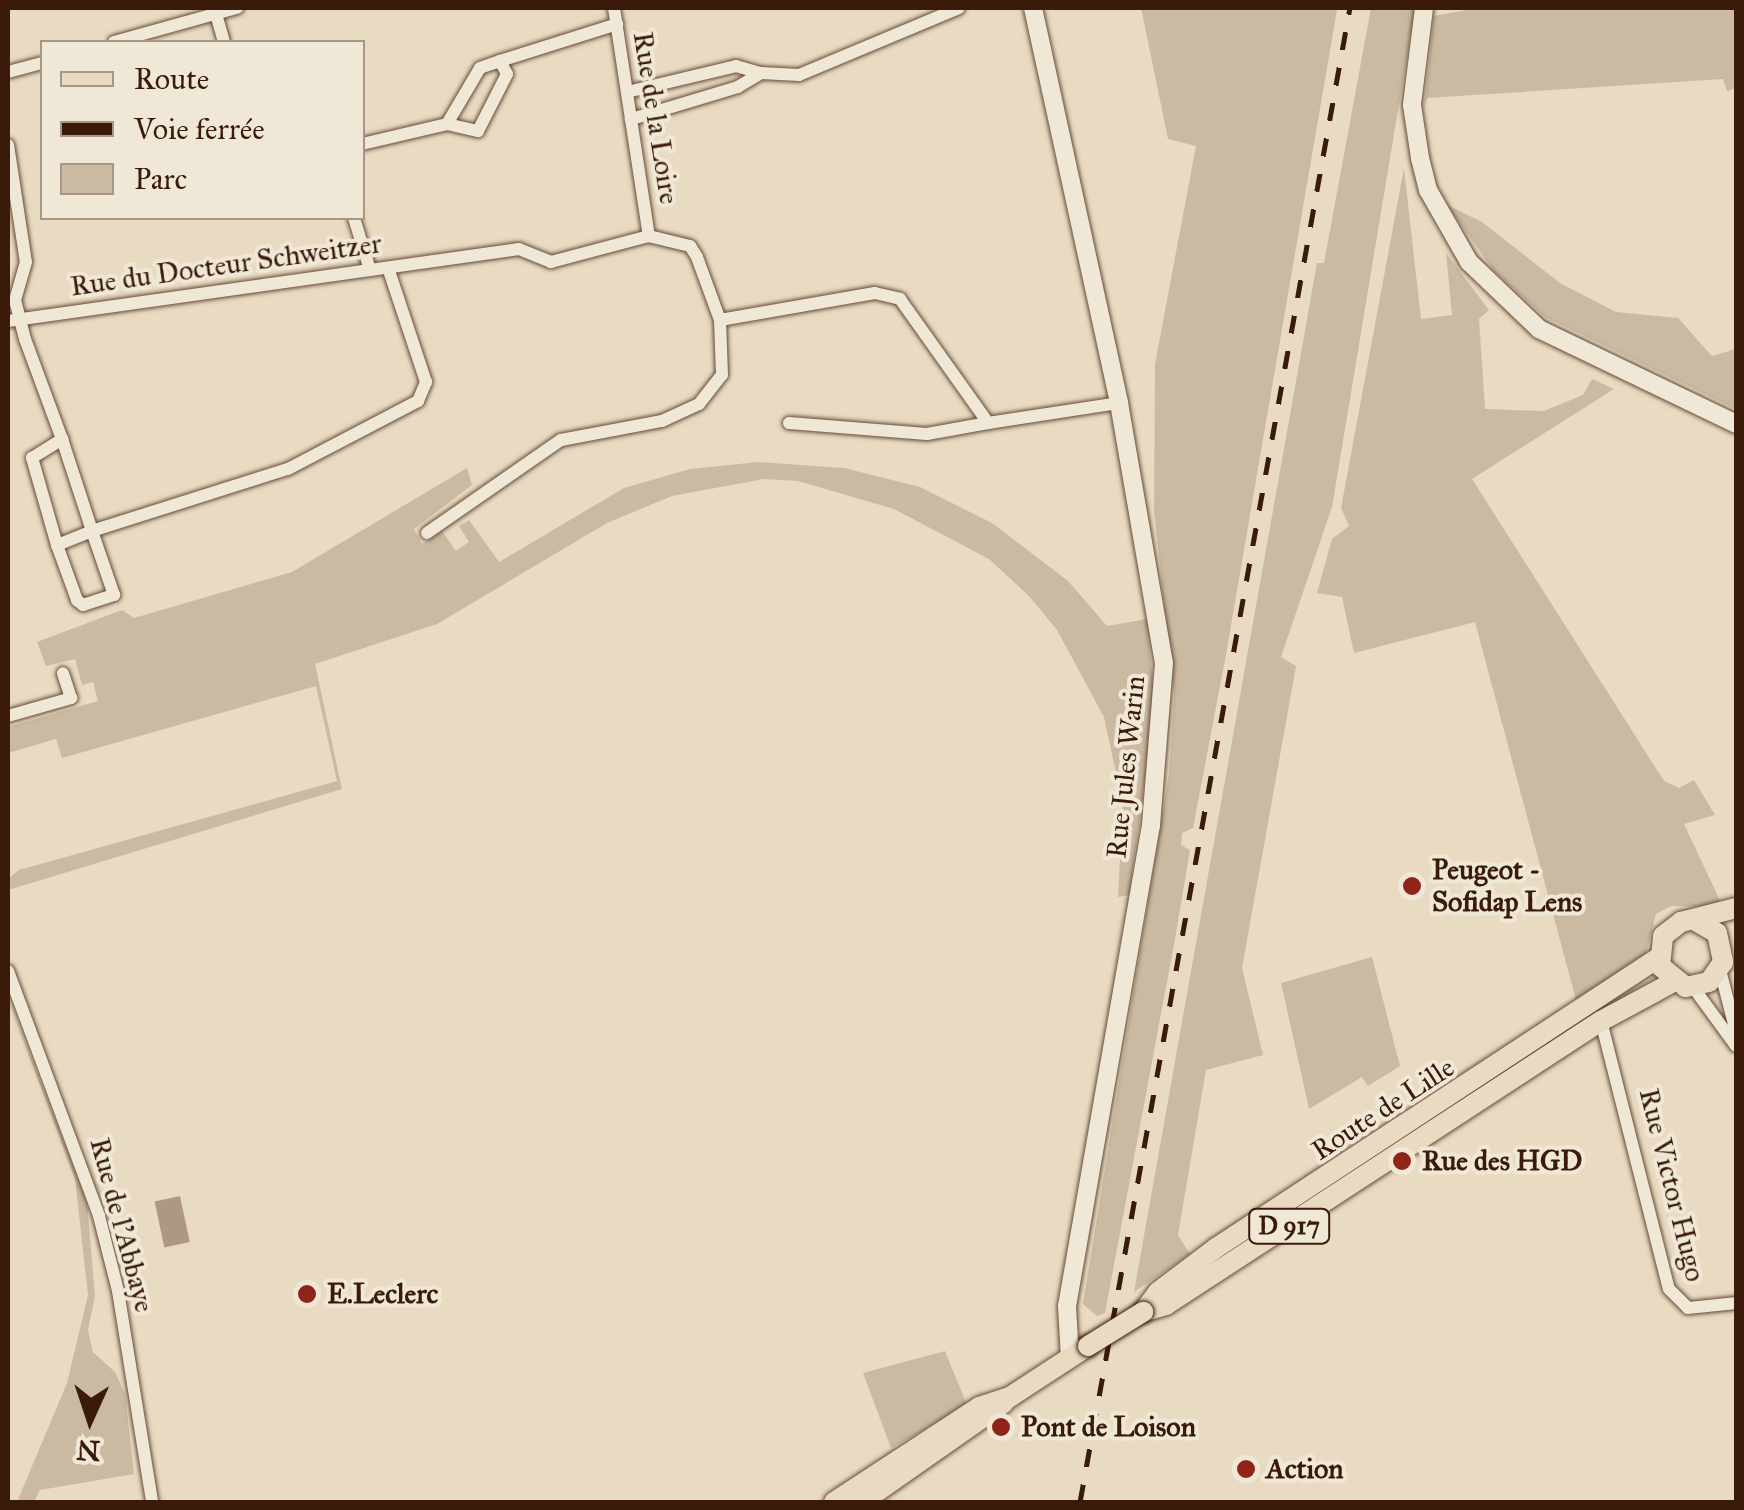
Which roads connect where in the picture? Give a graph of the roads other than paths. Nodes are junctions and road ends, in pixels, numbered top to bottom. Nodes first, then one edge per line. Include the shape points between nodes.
1 (236, 8) edge
2 (614, 8) edge
3 (959, 8) edge
4 (1033, 8) edge
5 (1424, 8) edge
6 (216, 14) junction
7 (617, 24) junction
8 (121, 40) edge
9 (223, 40) edge
10 (500, 61) junction
11 (40, 63) edge
12 (8, 72) edge
13 (761, 73) junction
14 (627, 92) junction
15 (632, 119) junction
16 (447, 124) junction
17 (365, 143) edge
18 (8, 146) edge
19 (355, 220) edge
20 (649, 236) junction
21 (388, 268) junction
22 (370, 270) junction
23 (11, 299) edge
24 (15, 320) edge
25 (720, 320) junction
26 (1119, 402) junction
27 (790, 423) dead end
28 (988, 423) junction
29 (1736, 424) edge
30 (62, 439) junction
31 (92, 530) junction
32 (427, 533) dead end
33 (57, 544) junction
34 (63, 673) dead end
35 (8, 716) edge
36 (1736, 908) edge
37 (1696, 921) junction
38 (1730, 941) edge
39 (1658, 958) junction
40 (1720, 970) junction
41 (8, 971) edge
42 (1683, 985) junction
43 (1601, 1021) junction
44 (1736, 1032) edge
45 (1736, 1046) edge
46 (1736, 1303) edge
47 (1143, 1312) junction
48 (1079, 1352) junction
49 (1010, 1396) junction
50 (152, 1502) edge
51 (834, 1502) edge
52 (862, 1502) edge

1 - 6 street
2 - 7 street, Rue de la Loire
3 - 13 street via 798,75
4 - 26 street, Rue Jules Warin
5 - 29 street via 1412,105 1417,144 1428,190 1469,262 1538,330
6 - 8 street
6 - 9 street
7 - 10 street
7 - 14 street, Rue de la Loire
10 - 16 street via 480,68
10 - 16 street via 507,74 478,130
11 - 12 street
13 - 14 street via 736,66
13 - 15 street via 738,87
14 - 15 street, Rue de la Loire
15 - 20 street, Rue de la Loire
16 - 17 street
18 - 23 street via 26,262
19 - 22 street
20 - 21 street, Rue du Docteur Schweitzer via 551,262 519,249
20 - 25 street via 690,246
21 - 22 street, Rue du Docteur Schweitzer
21 - 31 street via 426,382 418,401 288,469
22 - 24 street, Rue du Docteur Schweitzer
23 - 24 street
24 - 30 street
25 - 28 street via 875,293 900,300
25 - 32 street via 722,375 699,404 662,421 561,440
26 - 28 street
26 - 48 street, Rue Jules Warin via 1159,610 1164,706 1151,825 1067,1306
27 - 28 street via 926,434
30 - 31 street
30 - 33 street via 32,458
31 - 33 street
31 - 33 street via 114,595 83,605 77,600
34 - 35 street via 71,698
36 - 37 main road
37 - 38 main road
37 - 39 main road via 1668,930
38 - 40 main road
39 - 42 main road
39 - 47 main road, Route de Lille / D 917 via 1221,1245 1158,1292
40 - 42 main road
40 - 44 street
41 - 50 street, Rue de l'Abbaye via 98,1216 118,1291
42 - 43 main road, Route de Lille / D 917
42 - 45 street
43 - 46 street, Rue Victor Hugo via 1669,1289 1688,1308
43 - 47 main road, Route de Lille / D 917 via 1188,1292
47 - 48 main road, Route de Lille / D 917, bridge
48 - 49 main road, Route de Lille / D 917
49 - 51 main road, Route de Lille / D 917 via 980,1406
49 - 52 main road, Route de Lille / D 917 via 987,1420

